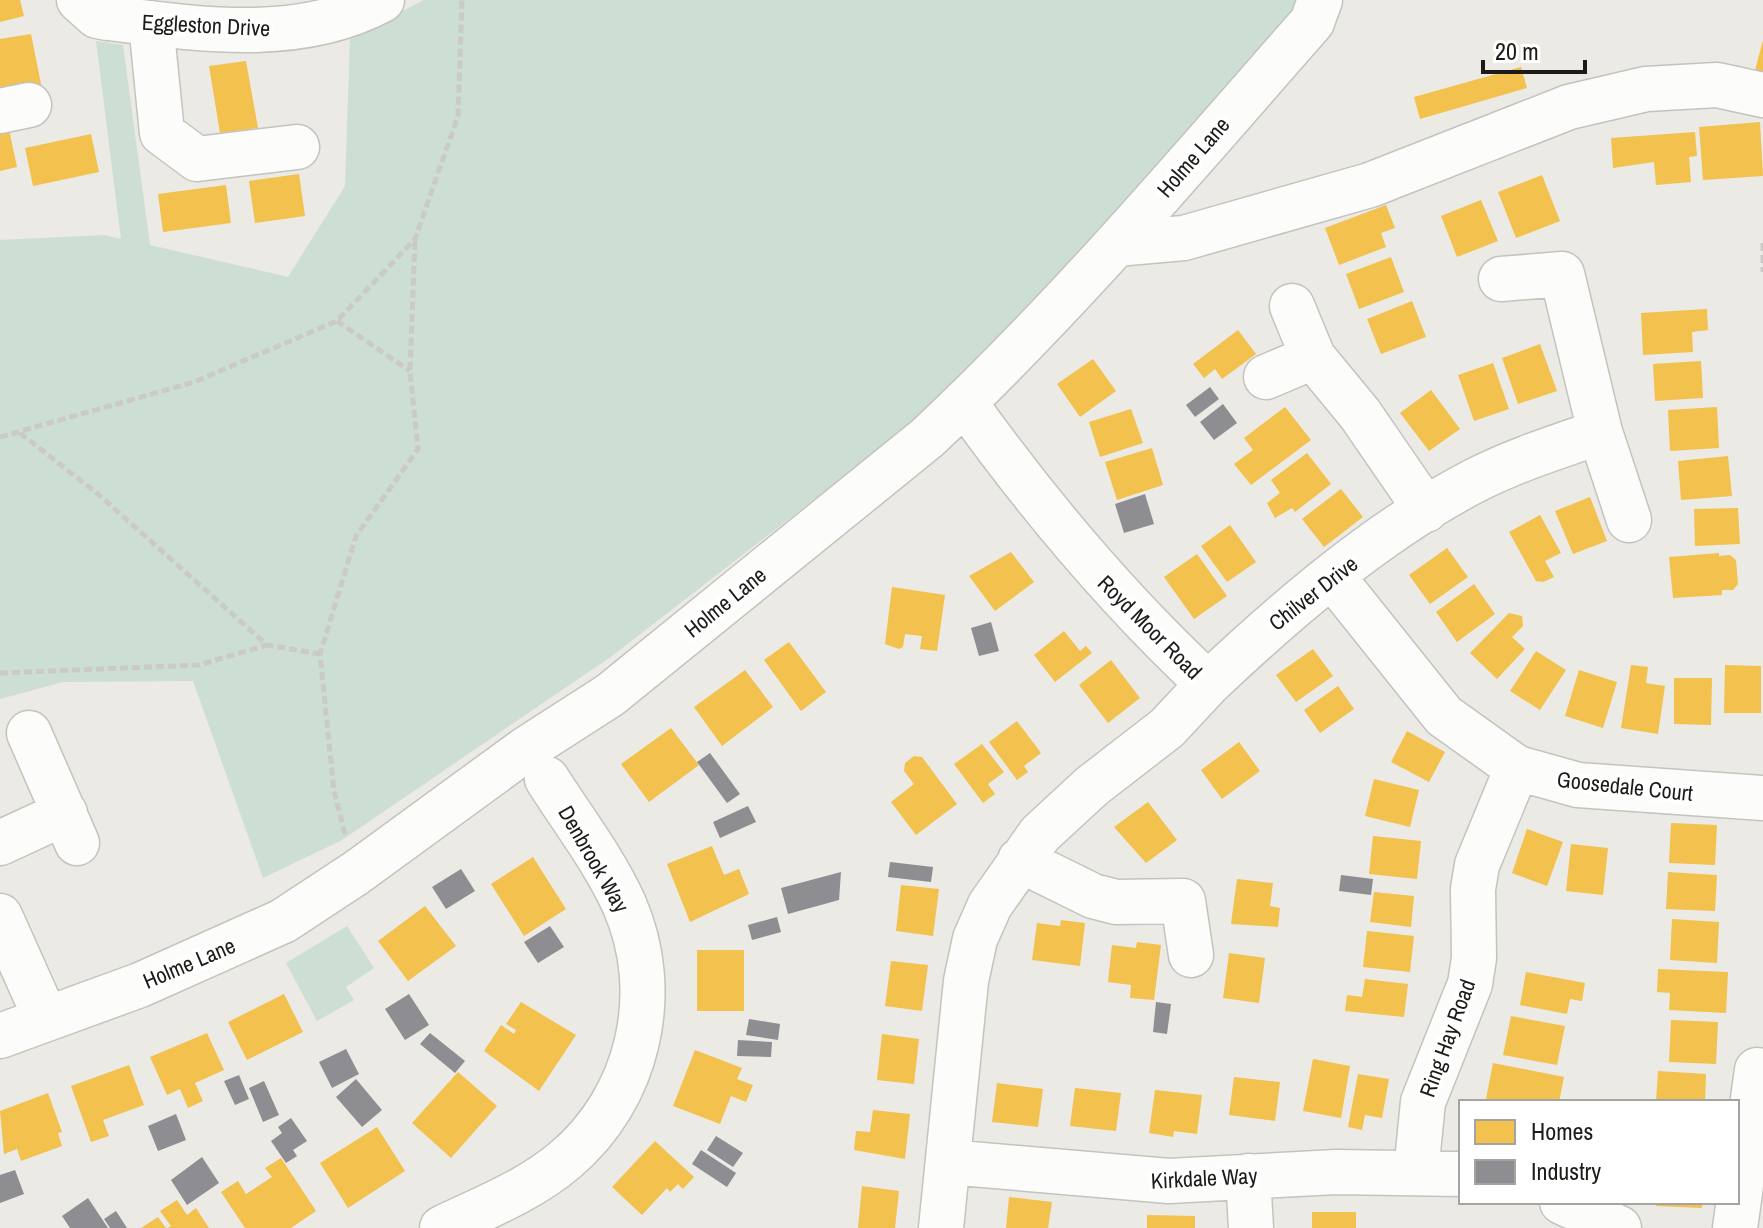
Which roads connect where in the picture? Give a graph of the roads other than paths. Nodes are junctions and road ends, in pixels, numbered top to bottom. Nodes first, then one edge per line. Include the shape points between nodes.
1 (79, 0) edge
2 (382, 0) edge
3 (1320, 0) edge
4 (151, 23) junction
5 (1763, 95) edge
6 (297, 147) dead end
7 (1116, 244) junction
8 (1501, 279) dead end
9 (1292, 306) dead end
10 (1313, 357) junction
11 (1266, 377) dead end
12 (965, 403) junction
13 (1600, 432) junction
14 (1426, 510) junction
15 (1629, 520) dead end
16 (1332, 576) junction
17 (1208, 684) junction
18 (29, 733) dead end
19 (1517, 768) junction
20 (547, 779) dead end
21 (1763, 798) edge
22 (0, 843) edge
23 (1020, 860) junction
24 (0, 916) edge
25 (1191, 955) dead end
26 (46, 1019) junction
27 (0, 1036) edge
28 (1757, 1070) dead end
29 (948, 1162) junction
30 (1416, 1172) junction
31 (1459, 1174) edge
32 (1248, 1176) junction
33 (1739, 1199) edge
34 (1566, 1204) edge
35 (1738, 1204) edge
36 (442, 1228) edge
37 (941, 1228) edge
38 (1251, 1228) edge
39 (1619, 1228) edge
40 (1735, 1228) edge

1 - 4 street, Eggleston Drive via 97,16
2 - 4 street, Eggleston Drive via 351,17 264,30
3 - 7 street, Holme Lane via 1312,22
4 - 6 street via 162,133 197,159
5 - 7 street via 1717,85 1646,89 1585,103 1370,185 1184,238
7 - 12 street, Holme Lane
8 - 13 street via 1562,274
9 - 10 street
10 - 11 street
10 - 14 street
12 - 17 street, Royd Moor Road via 1095,572
12 - 26 street, Holme Lane via 610,695 356,873 283,921 217,953
13 - 14 street, Chilver Drive via 1520,459
13 - 15 street
14 - 16 street, Chilver Drive
16 - 17 street, Chilver Drive
16 - 19 street, Goosedale Court via 1444,716
17 - 23 street, Royd Moor Road via 1167,728 1063,810
18 - 22 street via 71,828
19 - 21 street, Goosedale Court via 1578,785
19 - 30 street, Ring Hay Road via 1477,865 1470,984 1423,1102
20 - 36 street, Denbrook Way via 612,882 633,928 643,1003 635,1053 615,1101 566,1159 524,1188
23 - 25 street via 1116,902 1186,889
23 - 29 street, Royd Moor Road via 975,939
24 - 26 street
26 - 27 street, Holme Lane
28 - 33 street
29 - 32 street, Kirkdale Way via 1125,1180
29 - 37 street, Royd Moor Road
30 - 31 street, Kirkdale Way
30 - 32 street, Kirkdale Way
32 - 38 street
34 - 39 street
35 - 40 street

